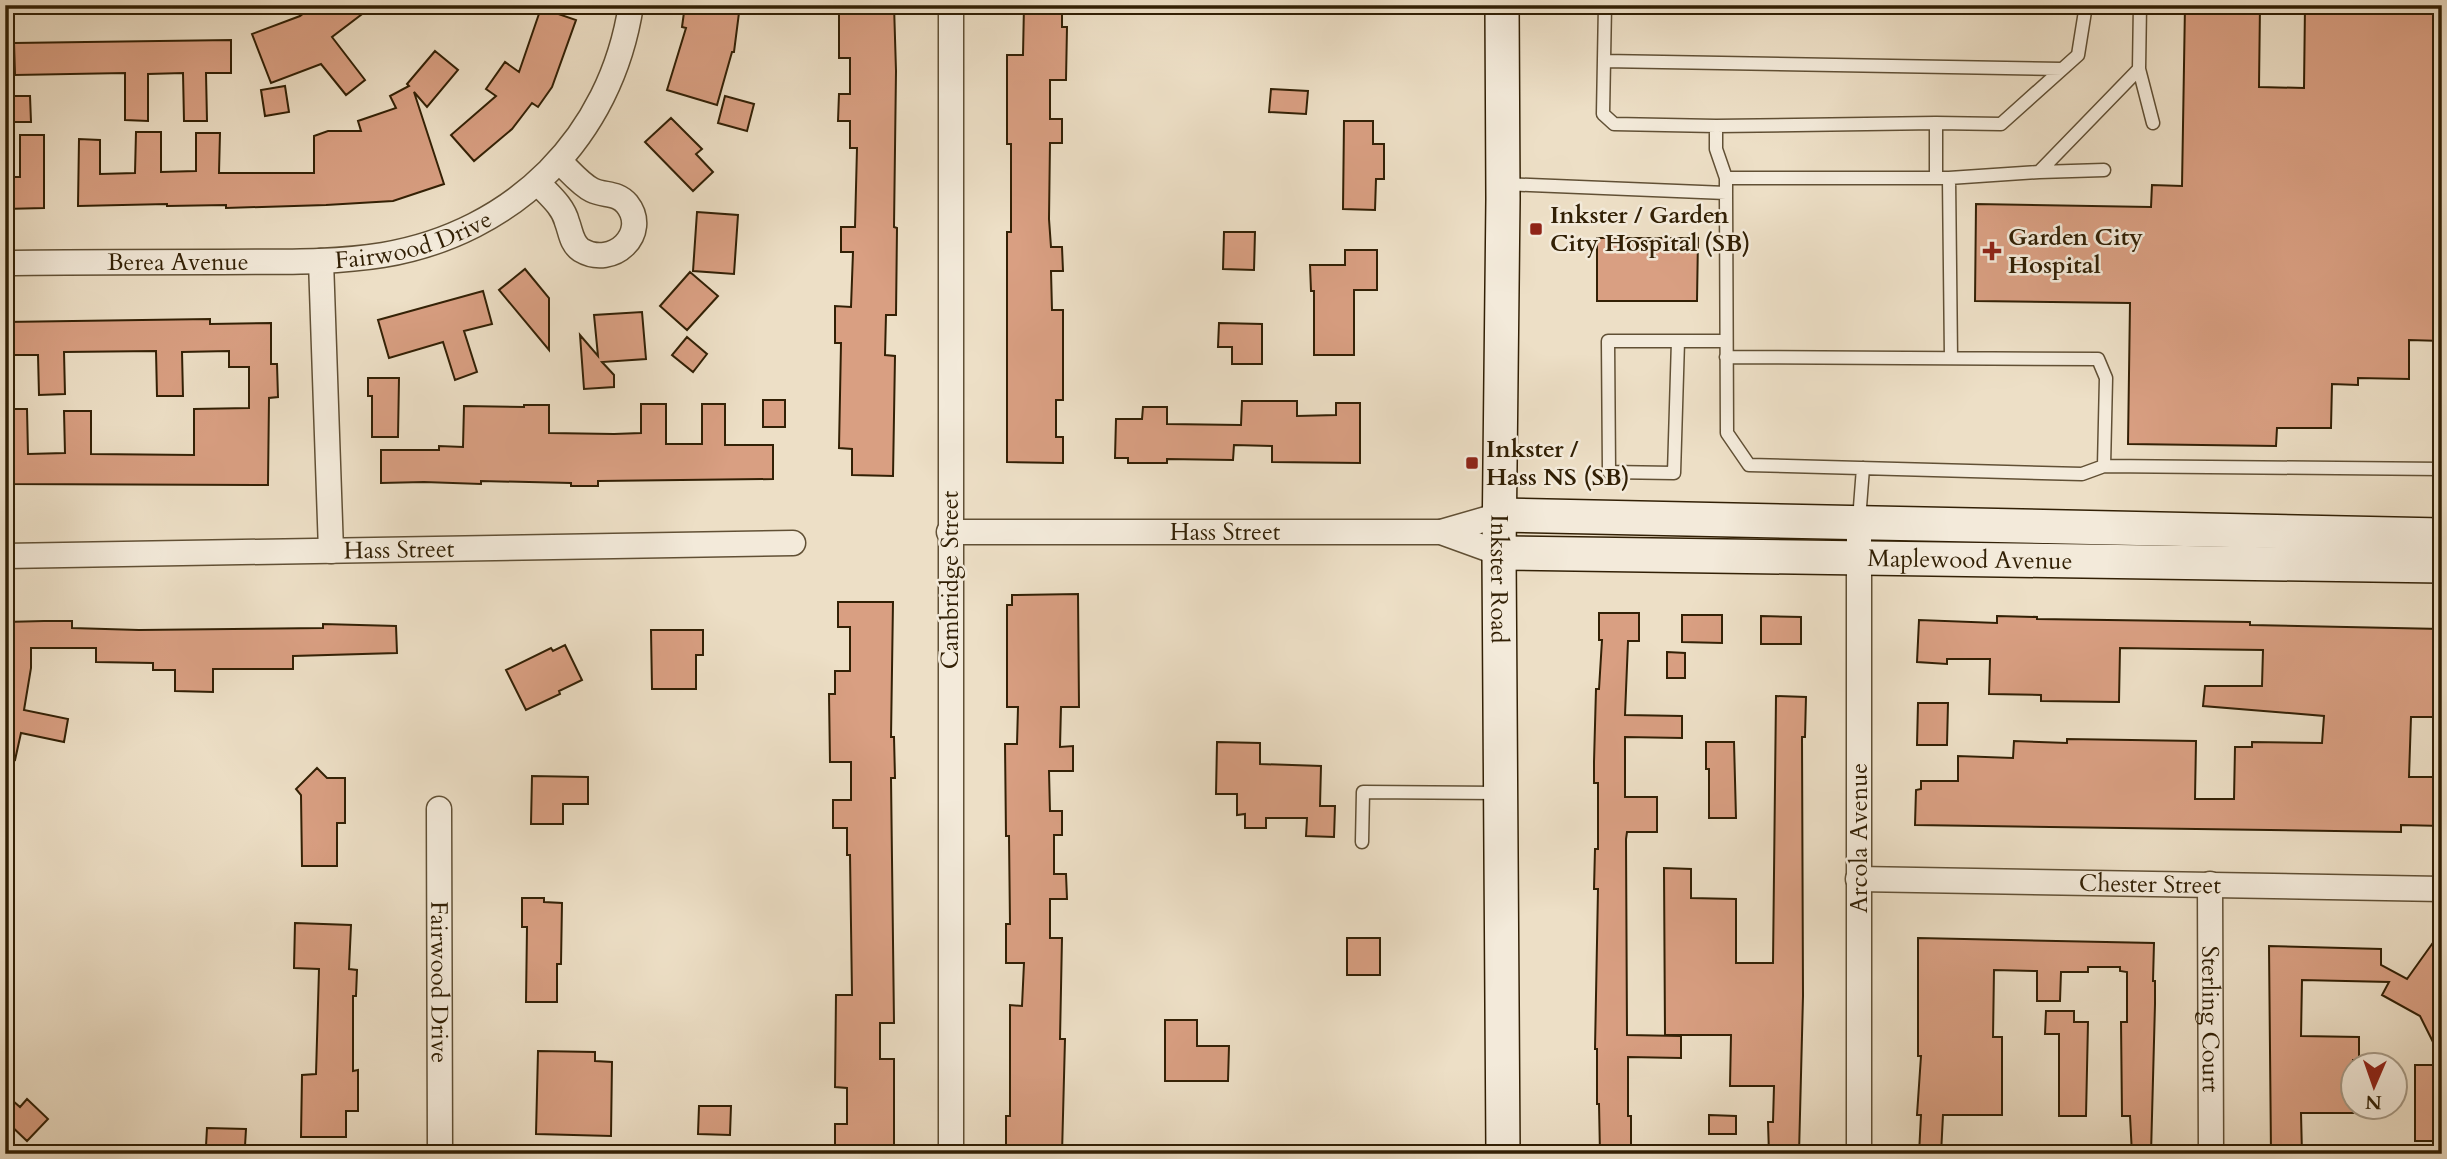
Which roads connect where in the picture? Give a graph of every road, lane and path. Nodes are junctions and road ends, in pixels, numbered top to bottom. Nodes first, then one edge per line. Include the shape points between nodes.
1 (631, 5) edge
2 (951, 5) edge
3 (1503, 5) edge
4 (1605, 5) edge
5 (2086, 5) edge
6 (2140, 5) edge
7 (1604, 61) junction
8 (2062, 69) junction
9 (2139, 69) junction
10 (1936, 123) junction
11 (2153, 123) dead end
12 (1716, 126) junction
13 (559, 161) junction
14 (2104, 170) dead end
15 (2039, 172) junction
16 (1726, 178) junction
17 (1936, 178) junction
18 (1949, 178) junction
19 (538, 183) junction
20 (1503, 184) junction
21 (1726, 193) junction
22 (321, 261) junction
23 (5, 263) edge
24 (1678, 341) junction
25 (1726, 341) junction
26 (1726, 356) junction
27 (1951, 358) junction
28 (2104, 466) junction
29 (1863, 468) junction
30 (2442, 468) edge
31 (1500, 514) junction
32 (1859, 523) junction
33 (950, 532) junction
34 (1441, 532) junction
35 (2442, 535) edge
36 (793, 543) dead end
37 (2218, 547) junction
38 (331, 551) junction
39 (1499, 553) junction
40 (5, 556) edge
41 (1859, 557) junction
42 (2442, 566) edge
43 (1500, 793) junction
44 (439, 809) dead end
45 (1362, 842) dead end
46 (1858, 879) junction
47 (2210, 884) junction
48 (2442, 889) edge
49 (440, 1154) edge
50 (951, 1154) edge
51 (1503, 1154) edge
52 (1859, 1154) edge
53 (2211, 1154) edge

1 - 13 street, Fairwood Drive via 608,85 589,121
2 - 33 street, Cambridge Street
3 - 20 street, Inkster Road
4 - 7 lane
5 - 8 lane via 2078,55
6 - 9 lane
7 - 8 lane
7 - 12 lane via 1603,114 1614,124
8 - 10 lane via 2001,124
9 - 11 lane
9 - 15 lane
10 - 12 lane
10 - 17 lane
12 - 16 lane via 1716,149
13 - 19 street, Fairwood Drive
13 - 19 street via 593,190 620,197 628,205 633,225 625,246 606,256 581,250 570,236 563,211
14 - 15 lane
15 - 18 lane
16 - 17 lane
16 - 21 lane
17 - 18 lane
18 - 27 lane
19 - 22 street, Fairwood Drive via 481,222 420,247
20 - 21 lane
20 - 31 street, Inkster Road
21 - 25 lane
22 - 23 street, Berea Avenue
22 - 38 street, Fairwood Drive
24 - 24 lane via 1608,341 1609,472 1674,473
24 - 25 lane
25 - 26 lane
26 - 27 lane
26 - 29 lane via 1727,433 1749,465
27 - 28 lane via 2098,359 2106,378
28 - 29 lane via 2082,474
28 - 30 lane
29 - 32 lane
31 - 32 street, Maplewood Avenue
31 - 34 street
31 - 39 street, Inkster Road
32 - 37 street, Maplewood Avenue
32 - 41 street, Arcola Avenue
33 - 34 street, Hass Street
33 - 50 street, Cambridge Street
34 - 39 street, Hass Street
35 - 37 street, Maplewood Avenue
36 - 38 street, Hass Street
37 - 41 street, Maplewood Avenue
37 - 42 street, Maplewood Avenue
38 - 40 street, Hass Street
39 - 41 street, Maplewood Avenue
39 - 43 street, Inkster Road
41 - 46 street, Arcola Avenue
43 - 45 lane via 1363,792
43 - 51 street, Inkster Road
44 - 49 street, Fairwood Drive
46 - 47 street, Chester Street
46 - 52 street, Arcola Avenue
47 - 48 street, Chester Street
47 - 53 street, Sterling Court

